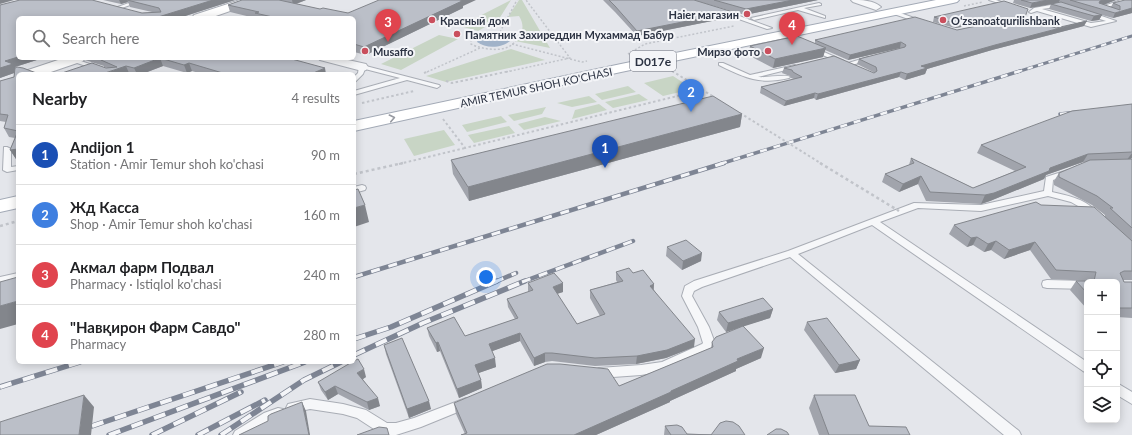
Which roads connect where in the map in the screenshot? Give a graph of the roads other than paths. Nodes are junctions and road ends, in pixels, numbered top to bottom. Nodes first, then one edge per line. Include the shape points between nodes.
1 (142, 0) edge
2 (252, 0) edge
3 (856, 0) edge
4 (911, 0) edge
5 (953, 0) edge
6 (991, 0) edge
7 (1123, 0) edge
8 (819, 4) dead end
9 (104, 5) edge
10 (876, 7) junction
11 (1068, 7) edge
12 (117, 8) junction
13 (798, 8) junction
14 (1019, 8) edge
15 (717, 10) edge
16 (1025, 10) edge
17 (893, 12) junction
18 (1032, 12) junction
19 (1083, 12) edge
20 (1109, 12) edge
21 (137, 13) edge
22 (204, 16) edge
23 (823, 18) junction
24 (754, 20) junction
25 (1082, 23) junction
26 (930, 25) edge
27 (1068, 26) edge
28 (769, 28) junction
29 (806, 46) edge
30 (878, 57) edge
31 (833, 58) junction
32 (72, 60) edge
33 (78, 60) edge
34 (332, 60) edge
35 (818, 61) edge
36 (615, 64) junction
37 (721, 64) dead end
38 (848, 64) junction
39 (803, 65) edge
40 (362, 67) junction
41 (860, 70) edge
42 (36, 72) edge
43 (111, 72) edge
44 (750, 77) junction
45 (787, 77) edge
46 (407, 78) junction
47 (356, 79) edge
48 (437, 86) road end
49 (356, 92) edge
50 (358, 108) edge
51 (356, 126) edge
52 (7, 150) dead end
53 (16, 168) edge
54 (1077, 168) edge
55 (16, 187) edge
56 (0, 191) edge
57 (1048, 193) junction
58 (16, 202) edge
59 (0, 206) edge
60 (1099, 218) edge
61 (872, 221) junction
62 (791, 253) junction
63 (16, 277) edge
64 (0, 281) edge
65 (1047, 284) dead end
66 (1084, 284) edge
67 (1084, 366) edge
68 (587, 372) edge
69 (1120, 390) edge
70 (475, 399) edge
71 (1132, 399) edge
72 (240, 435) edge
73 (1014, 435) edge

1 - 12 lane
2 - 22 main road
3 - 10 street
4 - 10 main road, AMIR TEMUR SHOH KO'CHASI / D017e
5 - 17 main road, AMIR TEMUR SHOH KO'CHASI / D017e
6 - 14 lane
7 - 20 lane via 1100,8
8 - 13 lane
9 - 12 street
10 - 23 main road, AMIR TEMUR SHOH KO'CHASI / D017e
11 - 18 lane via 1056,5
12 - 21 street
13 - 23 lane
13 - 24 lane
15 - 24 lane
16 - 18 lane
17 - 26 lane
17 - 36 main road, AMIR TEMUR SHOH KO'CHASI / D017e via 788,38
18 - 25 lane
19 - 25 lane via 1113,21 1093,26
23 - 28 main road, AMIR TEMUR SHOH KO'CHASI / D017e
24 - 28 lane
25 - 27 lane
28 - 36 main road, AMIR TEMUR SHOH KO'CHASI / D017e
29 - 31 lane
30 - 38 lane
31 - 35 lane
31 - 38 lane
32 - 42 main road
33 - 43 lane
34 - 40 street
36 - 50 main road, AMIR TEMUR SHOH KO'CHASI / D017e
51 -> 36 main road, AMIR TEMUR SHOH KO'CHASI / D017e
37 - 44 lane
38 - 41 lane
39 - 44 lane
40 - 46 lane
40 - 47 lane
44 - 45 lane via 770,81
46 - 48 lane
46 - 49 lane
52 - 53 lane via 7,170
54 - 57 lane via 1049,179
55 - 56 main road
57 - 60 lane via 1074,200
57 - 61 lane via 981,208 917,205
58 - 59 main road
61 - 62 lane
61 - 67 lane
62 - 68 lane via 698,284 690,289 687,296 709,342 702,350 663,366 600,373
62 - 73 lane
63 - 64 lane
65 - 66 lane
69 - 71 lane
70 - 72 lane via 396,429 385,429 361,414 310,404 298,405 270,416

